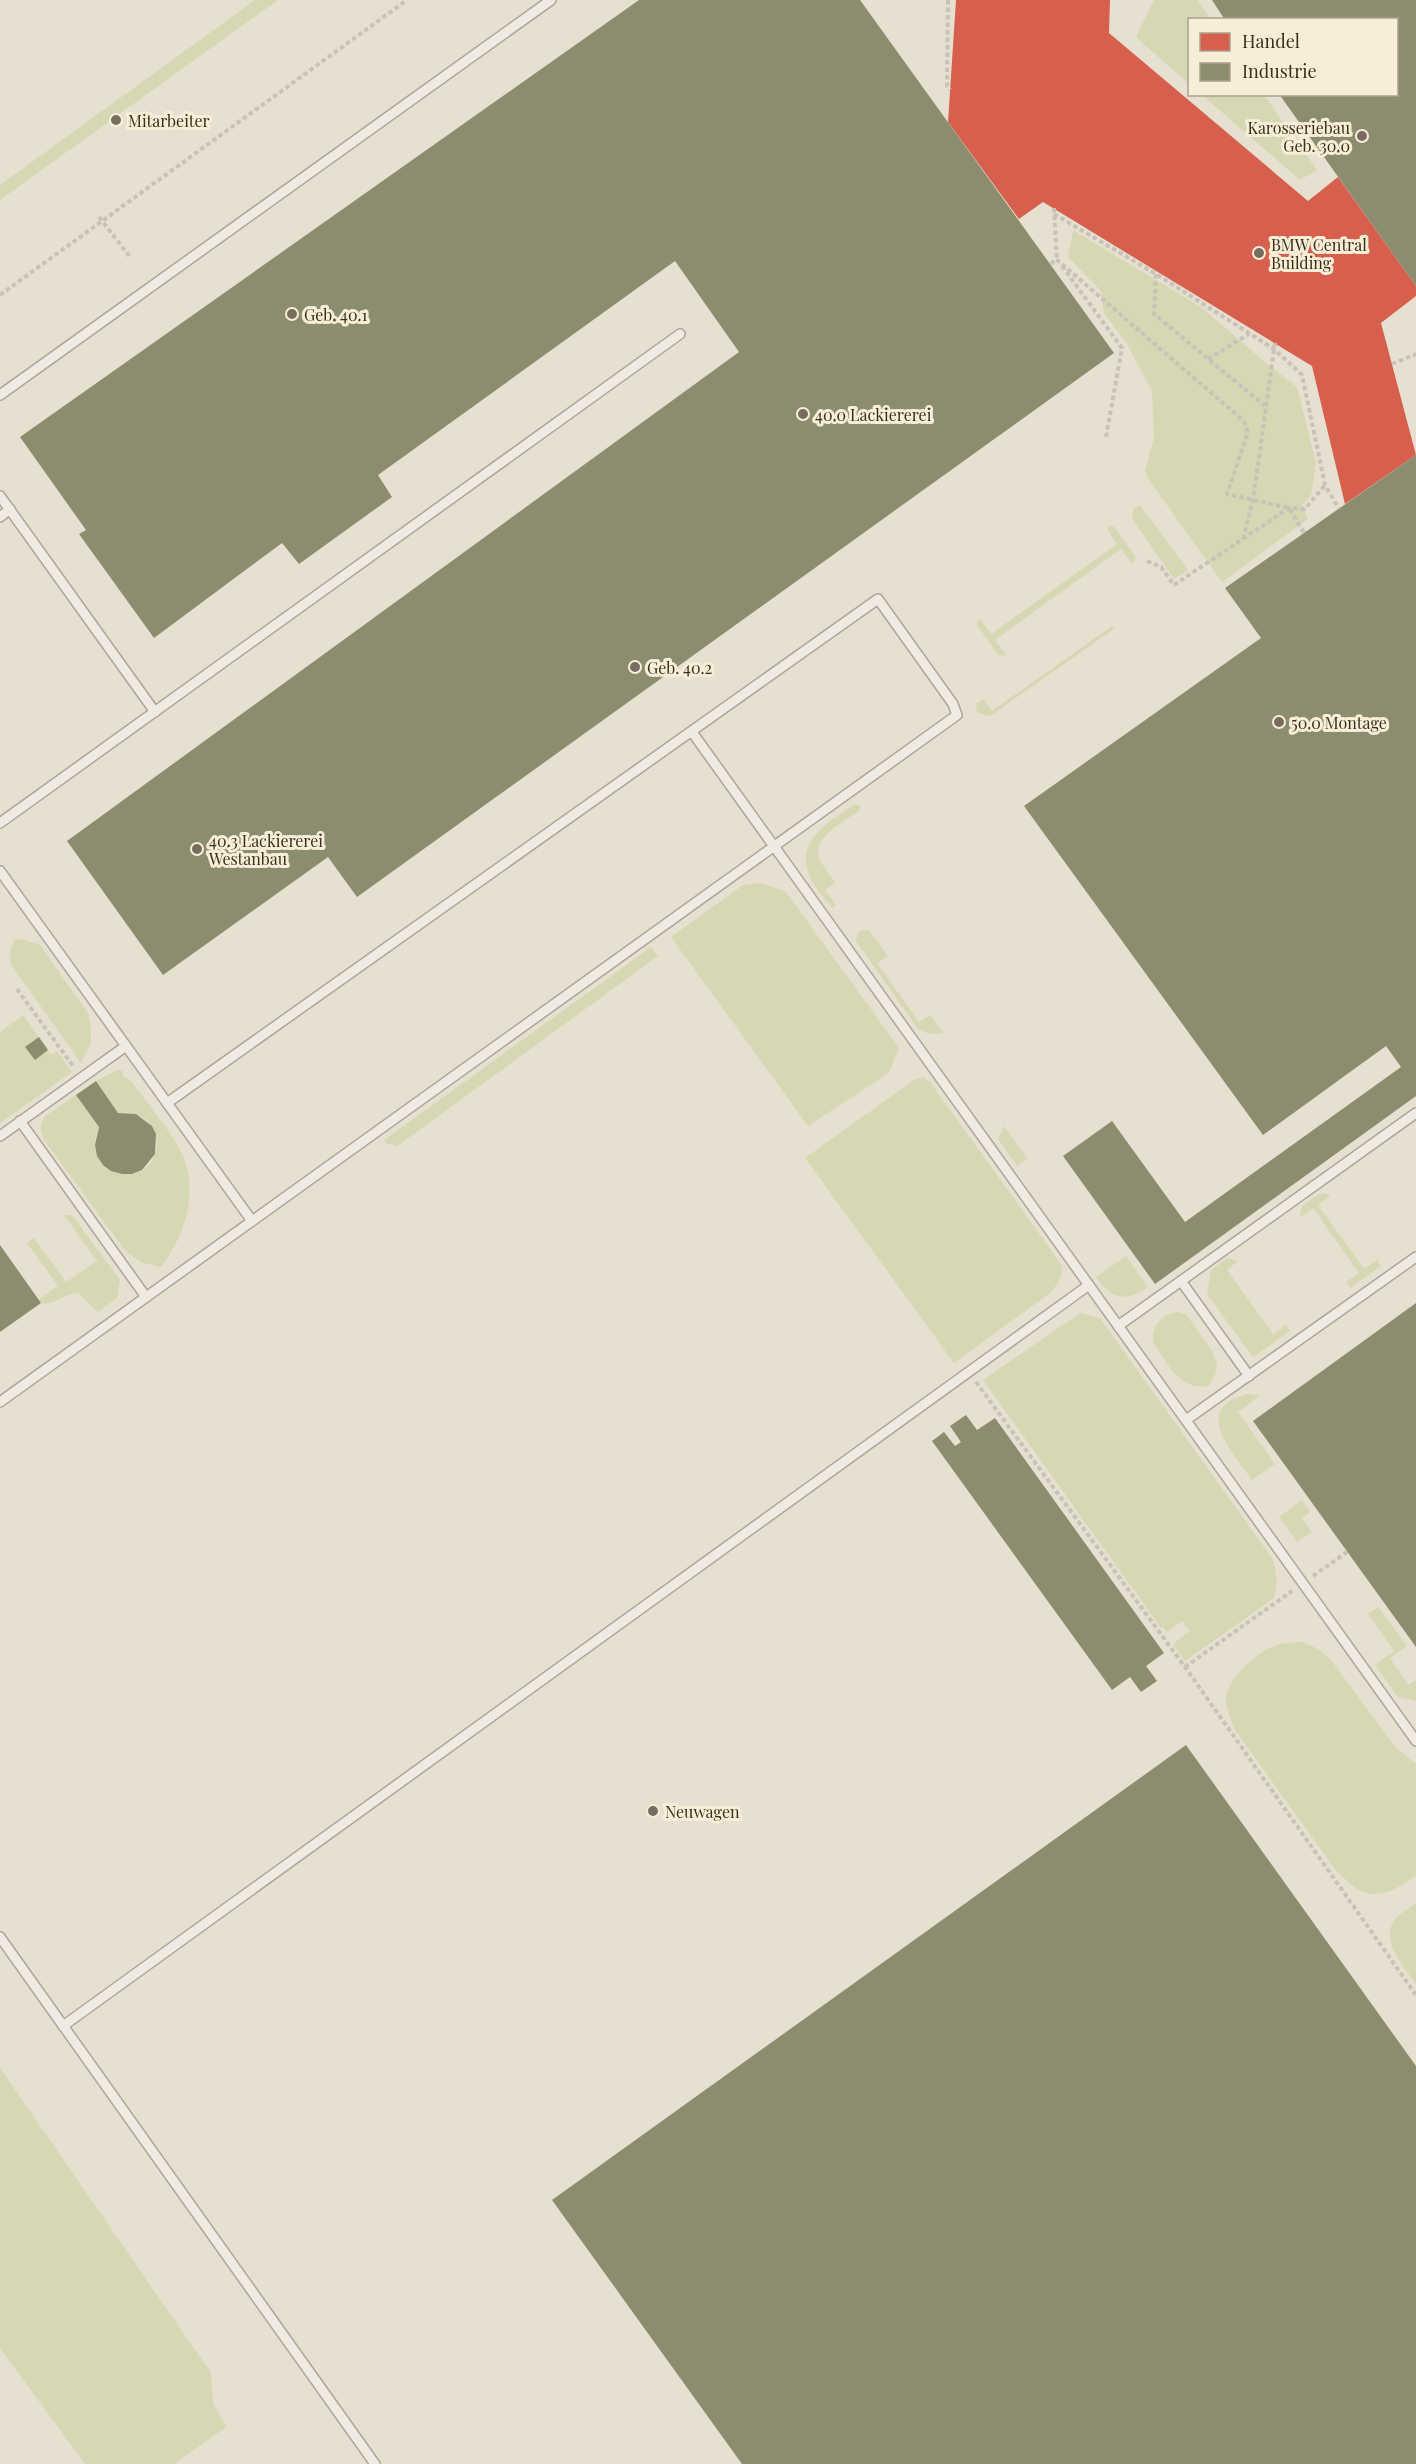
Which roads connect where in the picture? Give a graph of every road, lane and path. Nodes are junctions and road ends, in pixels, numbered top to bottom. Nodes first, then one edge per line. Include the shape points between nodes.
1 (407, 0) edge
2 (550, 0) edge
3 (948, 0) edge
4 (950, 90) dead end
5 (99, 216) dead end
6 (103, 221) junction
7 (130, 257) dead end
8 (1056, 259) junction
9 (1050, 264) dead end
10 (1156, 274) junction
11 (0, 295) edge
12 (680, 334) dead end
13 (1250, 334) junction
14 (1275, 343) dead end
15 (1274, 349) junction
16 (1416, 354) edge
17 (1208, 359) junction
18 (1392, 364) dead end
19 (0, 395) edge
20 (1266, 407) junction
21 (1106, 436) dead end
22 (1325, 485) junction
23 (0, 496) edge
24 (1253, 500) junction
25 (1289, 508) junction
26 (10, 509) junction
27 (1339, 509) dead end
28 (0, 517) edge
29 (1304, 533) dead end
30 (1243, 539) junction
31 (1146, 561) dead end
32 (155, 712) junction
33 (692, 732) junction
34 (0, 823) edge
35 (774, 846) junction
36 (0, 871) edge
37 (17, 989) dead end
38 (126, 1046) junction
39 (81, 1077) junction
40 (167, 1104) junction
41 (1416, 1113) edge
42 (20, 1121) junction
43 (0, 1136) edge
44 (252, 1221) junction
45 (1416, 1257) edge
46 (1181, 1281) junction
47 (1089, 1285) junction
48 (146, 1297) junction
49 (1118, 1326) junction
50 (969, 1372) junction
51 (1249, 1376) junction
52 (0, 1402) edge
53 (1186, 1420) junction
54 (1347, 1552) dead end
55 (1303, 1584) junction
56 (1185, 1667) junction
57 (1416, 1741) edge
58 (0, 1937) edge
59 (1416, 1995) edge
60 (63, 2026) junction
61 (375, 2464) edge

1 - 6 path
2 - 19 lane
3 - 4 path
5 - 6 path
6 - 7 path
6 - 11 path
8 - 9 path
8 - 10 path via 1054,211
8 - 21 path via 1122,348
8 - 24 path via 1244,421 1248,432 1227,494
10 - 13 path
10 - 17 path via 1154,314
12 - 32 lane
13 - 15 path
13 - 17 path
14 - 15 path
15 - 20 path
15 - 22 path via 1302,375
16 - 18 path
17 - 20 path
20 - 24 path
22 - 25 path via 1305,509
22 - 27 path
23 - 26 lane
24 - 25 path
24 - 30 path
25 - 29 path
25 - 30 path
26 - 28 lane
26 - 32 lane
30 - 31 path via 1174,585 1161,567
32 - 34 lane
33 - 35 lane
33 - 35 lane via 878,599 897,624 957,715
33 - 40 lane
35 - 44 lane
35 - 47 lane
36 - 38 lane
37 - 39 path
38 - 39 lane
38 - 40 lane
39 - 42 lane
40 - 44 lane
41 - 46 lane
42 - 43 lane
42 - 48 lane
44 - 48 lane
45 - 51 lane
46 - 49 lane
46 - 51 lane
47 - 49 lane
47 - 50 lane
48 - 52 lane
49 - 53 lane
50 - 56 path
50 - 60 lane
51 - 53 lane
53 - 55 lane
54 - 55 path
55 - 56 path
55 - 57 lane
56 - 59 path
58 - 60 lane
60 - 61 lane

